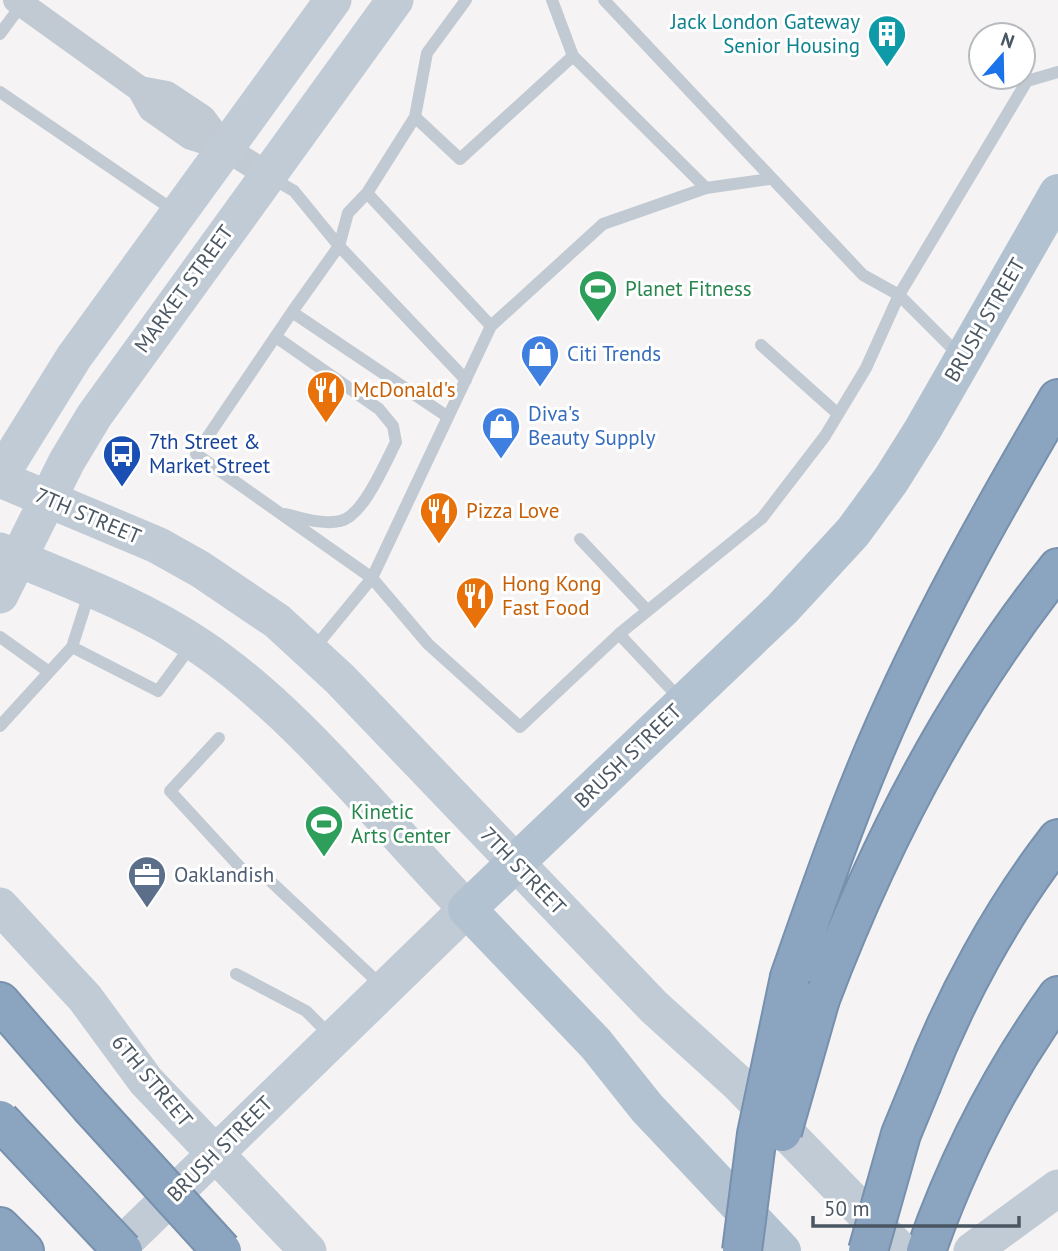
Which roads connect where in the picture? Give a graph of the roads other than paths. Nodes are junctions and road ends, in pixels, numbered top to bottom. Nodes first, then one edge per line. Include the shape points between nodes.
1 (333, 0) edge
2 (395, 0) edge
3 (466, 0) edge
4 (552, 0) edge
5 (604, 0) edge
6 (19, 2) edge
7 (0, 34) edge
8 (573, 56) junction
9 (1058, 72) edge
10 (0, 92) edge
11 (415, 117) junction
12 (225, 148) junction
13 (268, 175) junction
14 (769, 179) junction
15 (706, 188) junction
16 (367, 193) junction
17 (1058, 193) edge
18 (178, 214) junction
19 (338, 246) junction
20 (899, 295) junction
21 (292, 313) junction
22 (491, 326) junction
23 (276, 337) junction
24 (761, 345) dead end
25 (963, 358) junction
26 (466, 380) junction
27 (1058, 399) edge
28 (838, 414) junction
29 (448, 417) junction
30 (0, 477) edge
31 (47, 500) junction
32 (278, 512) junction
33 (580, 539) dead end
34 (9, 554) edge
35 (1058, 568) edge
36 (372, 578) junction
37 (91, 588) junction
38 (0, 595) edge
39 (647, 610) junction
40 (619, 634) junction
41 (0, 637) edge
42 (194, 643) junction
43 (72, 646) junction
44 (312, 652) junction
45 (49, 672) junction
46 (684, 703) junction
47 (0, 726) edge
48 (219, 738) dead end
49 (1058, 839) edge
50 (516, 863) junction
51 (0, 906) edge
52 (467, 909) junction
53 (236, 974) dead end
54 (384, 988) junction
55 (805, 988) junction
56 (1058, 996) edge
57 (0, 1002) edge
58 (333, 1038) junction
59 (0, 1120) edge
60 (216, 1154) junction
61 (1058, 1188) edge
62 (0, 1227) edge
63 (24, 1251) edge
64 (115, 1251) edge
65 (124, 1251) edge
66 (222, 1251) edge
67 (308, 1251) edge
68 (742, 1251) edge
69 (757, 1251) edge
70 (782, 1251) edge
71 (868, 1251) edge
72 (901, 1251) edge
73 (926, 1251) edge
74 (972, 1251) edge

1 - 12 main road
2 - 13 main road, MARKET STREET
3 - 11 lane via 428,53
4 - 8 lane
5 - 14 lane
6 - 7 lane
6 - 12 street via 140,89 167,94 203,118
8 - 11 lane via 460,159
8 - 15 lane
9 - 20 lane via 1027,81
10 - 18 lane
11 - 16 lane
12 - 13 street
12 - 18 main road
13 - 19 lane via 294,191
13 - 31 main road, MARKET STREET via 94,416
14 - 15 lane
14 - 20 lane via 863,275
15 - 22 lane via 603,224
16 - 19 lane via 348,213
16 - 22 lane
17 - 25 main road, BRUSH STREET
18 - 30 main road via 61,377
19 - 21 lane
19 - 26 lane
20 - 25 lane
20 - 28 lane via 866,368
21 - 23 lane
21 - 29 lane
22 - 26 lane
23 - 32 lane via 196,454
23 - 32 lane via 379,409 393,426 396,442 367,496 342,521 315,521
24 - 28 lane
25 - 46 main road, BRUSH STREET via 891,480 853,532 809,582
26 - 29 lane
27 - 55 highway via 938,616 852,806
28 - 39 lane via 762,518
29 - 36 lane
30 - 31 main road, 7TH STREET
31 - 34 main road, MARKET STREET
31 - 44 main road, 7TH STREET via 157,545 200,569 277,621
32 - 36 lane
33 - 39 lane
34 - 37 main road
34 - 38 main road, MARKET STREET
35 - 55 highway via 989,657
36 - 40 lane via 428,644 520,727
36 - 44 lane
37 - 42 main road
37 - 43 lane
39 - 40 lane
40 - 46 lane
41 - 45 lane
42 - 43 lane via 158,691
42 - 52 main road via 235,672 294,726
43 - 45 lane
44 - 50 main road, 7TH STREET
45 - 47 lane
46 - 50 main road, BRUSH STREET
48 - 54 lane via 170,792 250,878 265,876
49 - 71 highway, bridge via 981,959 922,1083 893,1160
50 - 52 main road, BRUSH STREET
50 - 72 main road, 7TH STREET
51 - 60 main road, 6TH STREET via 85,998 146,1081
52 - 54 main road, BRUSH STREET
52 - 70 main road
53 - 58 lane via 306,1010
54 - 58 main road, BRUSH STREET
55 - 68 highway, bridge via 757,1134
55 - 69 highway, bridge
56 - 73 highway via 975,1134
57 - 66 highway, bridge
58 - 60 main road, BRUSH STREET
59 - 65 highway, bridge
60 - 64 main road, BRUSH STREET
60 - 67 main road, 6TH STREET
61 - 74 main road
62 - 63 highway

